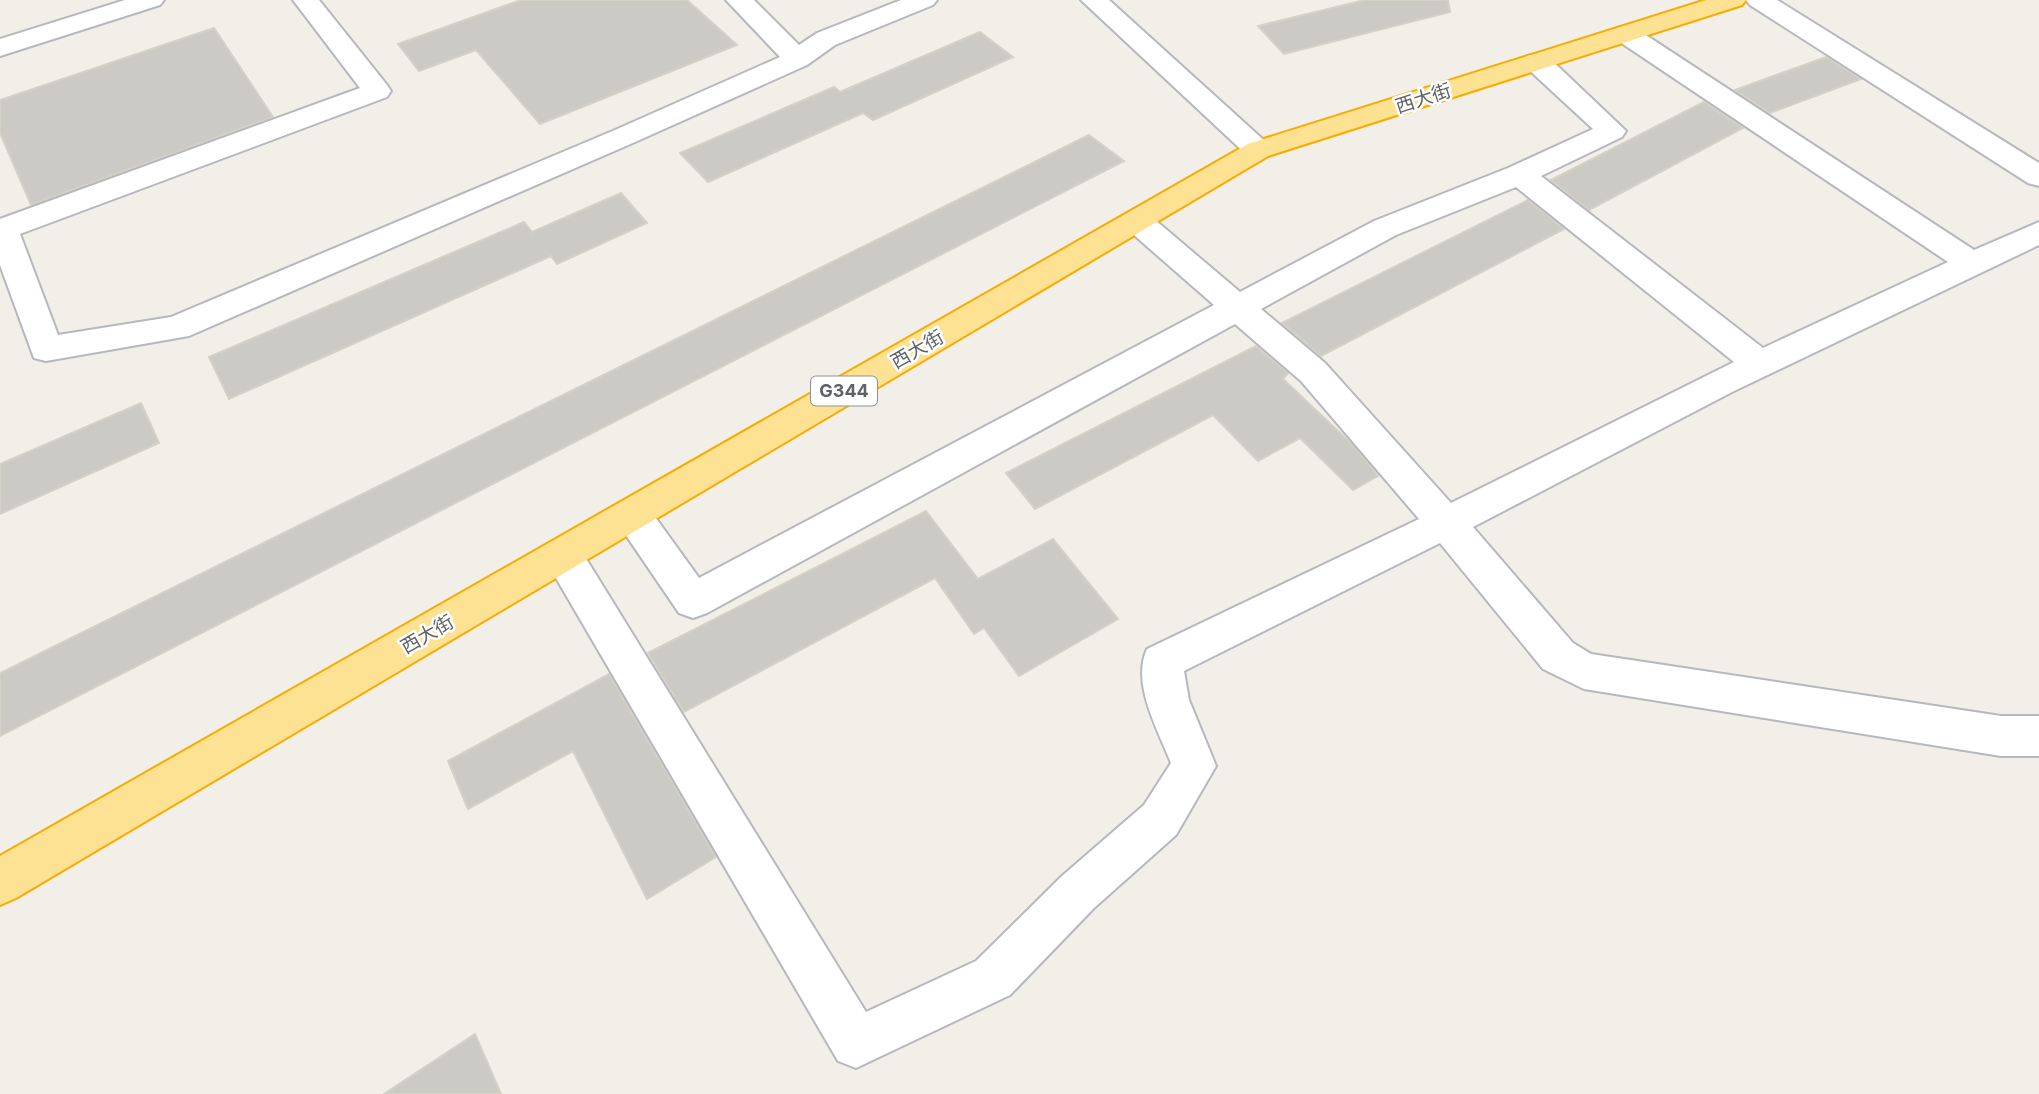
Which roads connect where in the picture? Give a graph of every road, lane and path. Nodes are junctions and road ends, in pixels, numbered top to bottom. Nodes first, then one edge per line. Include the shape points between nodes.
1 (150, 0) edge
2 (306, 0) edge
3 (739, 0) edge
4 (924, 0) edge
5 (1094, 0) edge
6 (1733, 0) edge
7 (1759, 0) edge
8 (1626, 34) junction
9 (0, 48) edge
10 (797, 59) junction
11 (1537, 62) junction
12 (1258, 150) junction
13 (1519, 175) junction
14 (2039, 176) edge
15 (1137, 220) junction
16 (2, 226) edge
17 (2039, 232) edge
18 (1972, 263) junction
19 (1238, 307) junction
20 (1760, 364) junction
21 (632, 514) junction
22 (1446, 523) junction
23 (563, 555) junction
24 (2039, 736) edge
25 (0, 882) edge

1 - 9 street
2 - 16 street via 377,91
3 - 10 street
4 - 10 street via 826,39
5 - 12 street
6 - 8 highway, 西大街 / G344
7 - 14 street
8 - 11 highway, 西大街 / G344
8 - 18 street
10 - 16 street via 177,328 47,349
11 - 12 highway, 西大街 / G344
11 - 13 street via 1612,131
12 - 15 highway, 西大街 / G344
13 - 19 street via 1385,228
13 - 20 street
15 - 19 street
15 - 21 highway, 西大街 / G344
17 - 18 street
18 - 20 street
19 - 21 street via 693,601
19 - 22 street via 1313,372
20 - 22 street
21 - 23 highway, 西大街 / G344
22 - 23 street via 1162,662 1168,700 1194,766 1160,820 1078,891 993,978 856,1043
22 - 24 street via 1558,656 1584,671 2001,736
23 - 25 highway, 西大街 / G344

